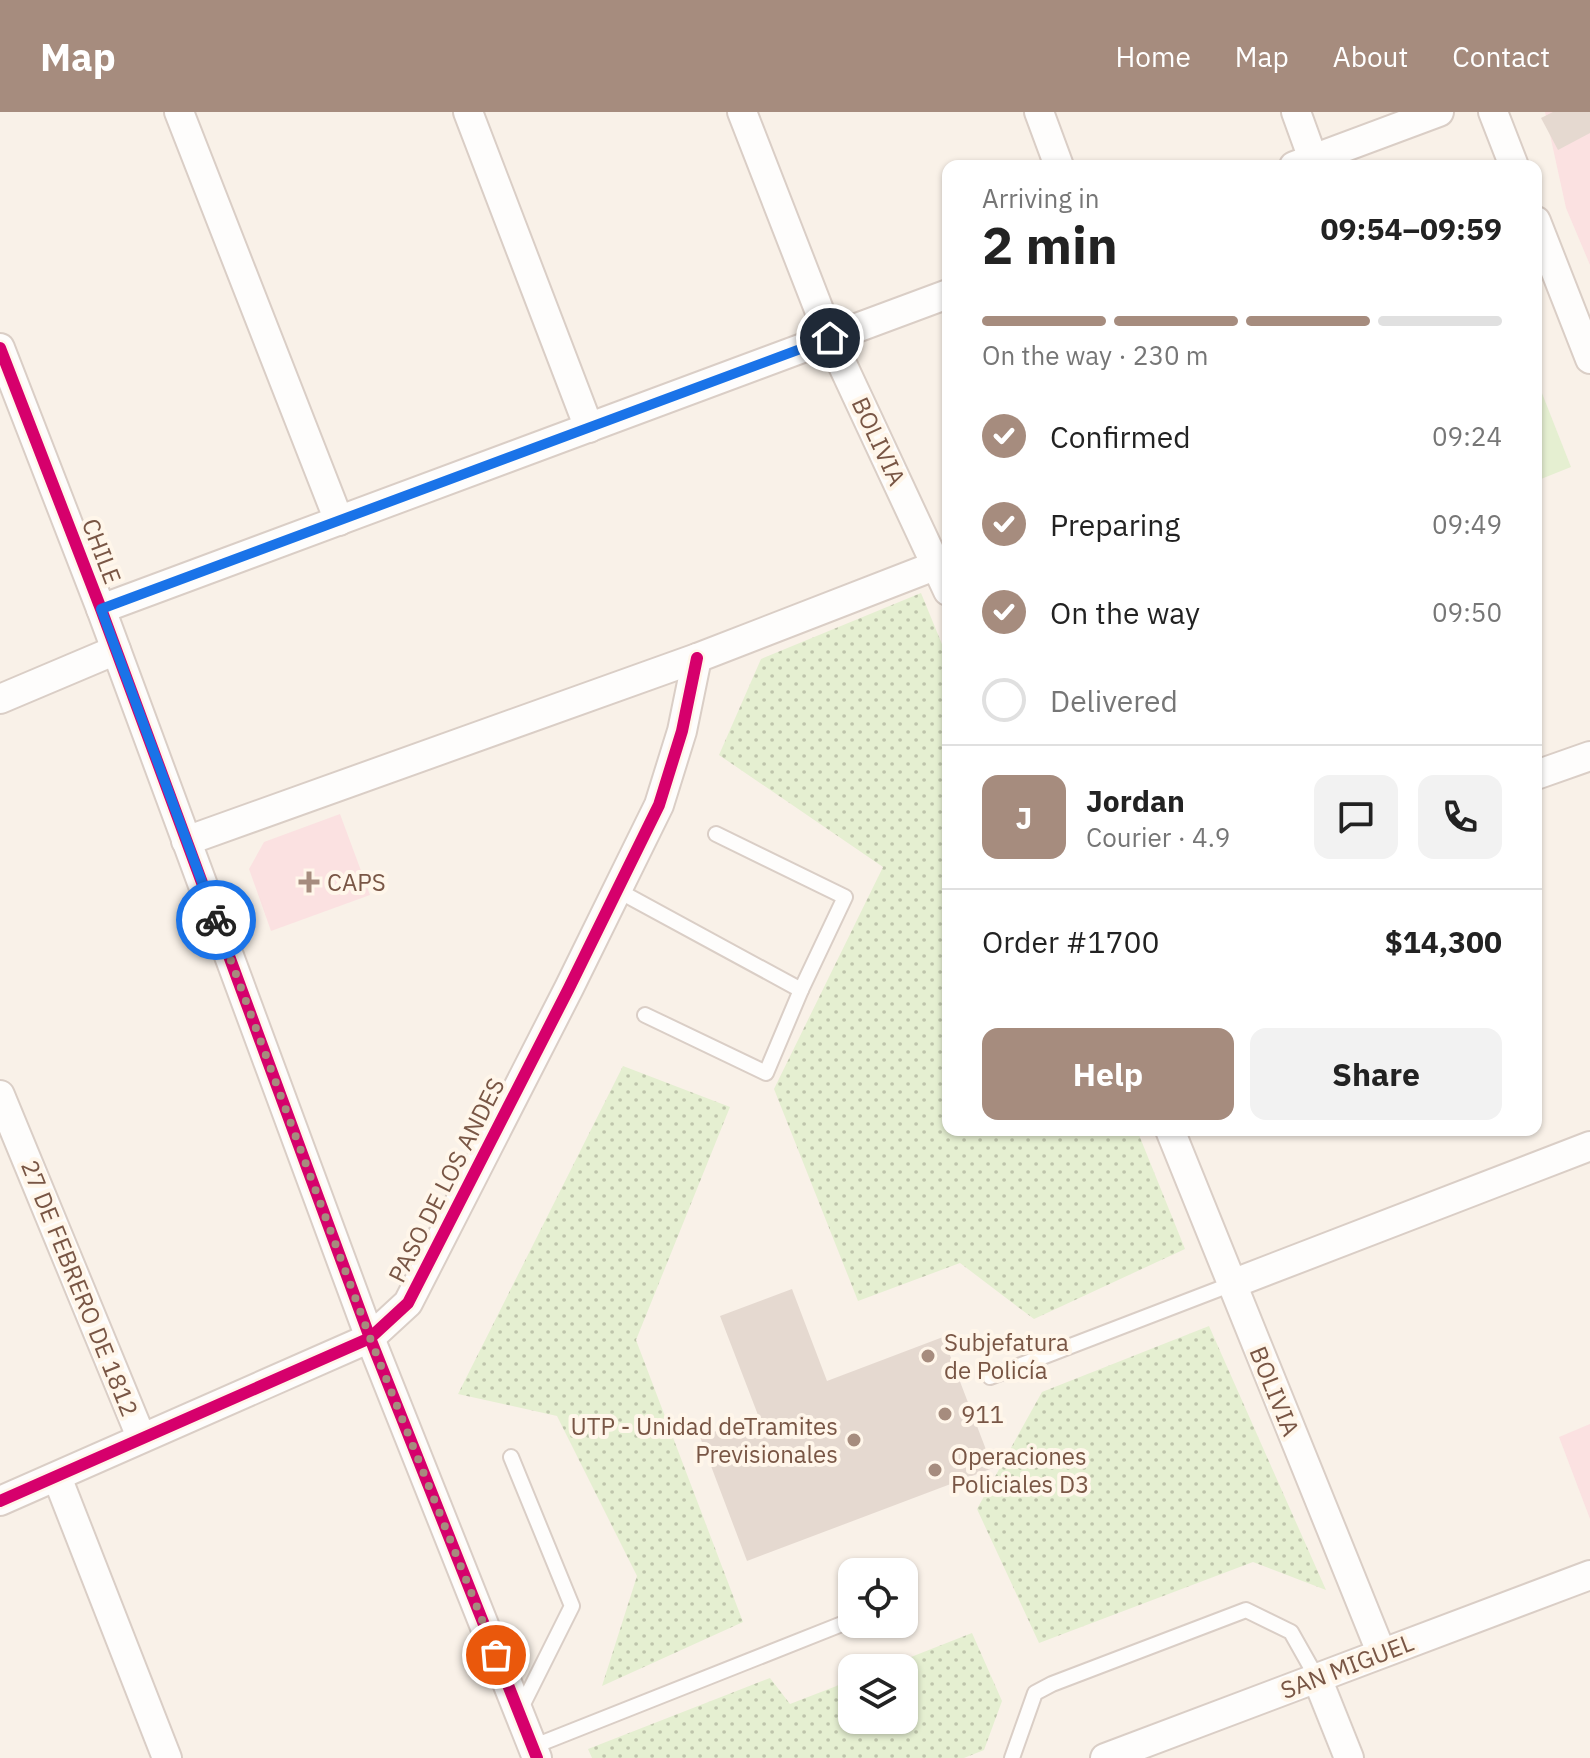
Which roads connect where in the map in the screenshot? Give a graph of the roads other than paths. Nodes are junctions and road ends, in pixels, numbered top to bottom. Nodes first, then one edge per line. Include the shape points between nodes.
1 (179, 112) edge
2 (468, 112) edge
3 (742, 112) edge
4 (1039, 112) edge
5 (1296, 112) edge
6 (1439, 112) edge
7 (1493, 112) edge
8 (1057, 160) edge
9 (1304, 160) edge
10 (1309, 160) edge
11 (1512, 160) edge
12 (1542, 236) edge
13 (942, 296) edge
14 (830, 338) junction
15 (0, 348) edge
16 (1590, 359) edge
17 (589, 428) junction
18 (339, 521) junction
19 (937, 565) junction
20 (942, 577) edge
21 (101, 609) junction
22 (116, 650) junction
23 (697, 658) junction
24 (0, 699) edge
25 (1590, 756) edge
26 (1542, 773) edge
27 (716, 834) dead end
28 (186, 841) junction
29 (617, 890) junction
30 (801, 990) junction
31 (645, 1015) dead end
32 (0, 1095) edge
33 (1172, 1136) edge
34 (1590, 1146) edge
35 (1232, 1284) junction
36 (370, 1338) junction
37 (990, 1377) dead end
38 (141, 1437) junction
39 (511, 1457) dead end
40 (57, 1477) junction
41 (0, 1501) edge
42 (1590, 1575) edge
43 (838, 1626) edge
44 (1381, 1652) junction
45 (1317, 1678) junction
46 (519, 1712) junction
47 (535, 1752) edge
48 (167, 1758) edge
49 (1012, 1758) edge
50 (1105, 1758) edge
51 (1349, 1758) edge

1 - 18 street
2 - 17 street
3 - 14 street, BOLIVIA
4 - 8 street
5 - 9 street
6 - 10 street
7 - 11 street
12 - 16 street
13 - 14 street
14 - 17 street
14 - 19 street, BOLIVIA
15 - 21 street, CHILE
17 - 18 street
18 - 21 street
19 - 20 street, BOLIVIA
19 - 23 street
21 - 22 street, CHILE
22 - 24 street
22 - 28 street, CHILE
23 - 28 street
23 - 29 street, PASO DE LOS ANDES via 659,805
25 - 26 street
27 - 30 lane via 845,897
28 - 36 street, CHILE
29 - 30 lane
29 - 36 street, PASO DE LOS ANDES via 408,1303
30 - 31 lane via 766,1073
32 - 38 street, 27 DE FEBRERO DE 1812
33 - 35 street, BOLIVIA
34 - 35 street
35 - 37 lane
35 - 44 street, BOLIVIA
36 - 38 street, PASO DE LOS ANDES
36 - 46 street, CHILE
38 - 40 street, PASO DE LOS ANDES
39 - 46 lane via 572,1606
40 - 41 street, PASO DE LOS ANDES
40 - 48 street
42 - 44 street, SAN MIGUEL
43 - 47 lane
44 - 45 street, SAN MIGUEL
45 - 49 lane via 1291,1632 1246,1610 1035,1693
45 - 50 street, SAN MIGUEL
45 - 51 street
46 - 47 street, CHILE

